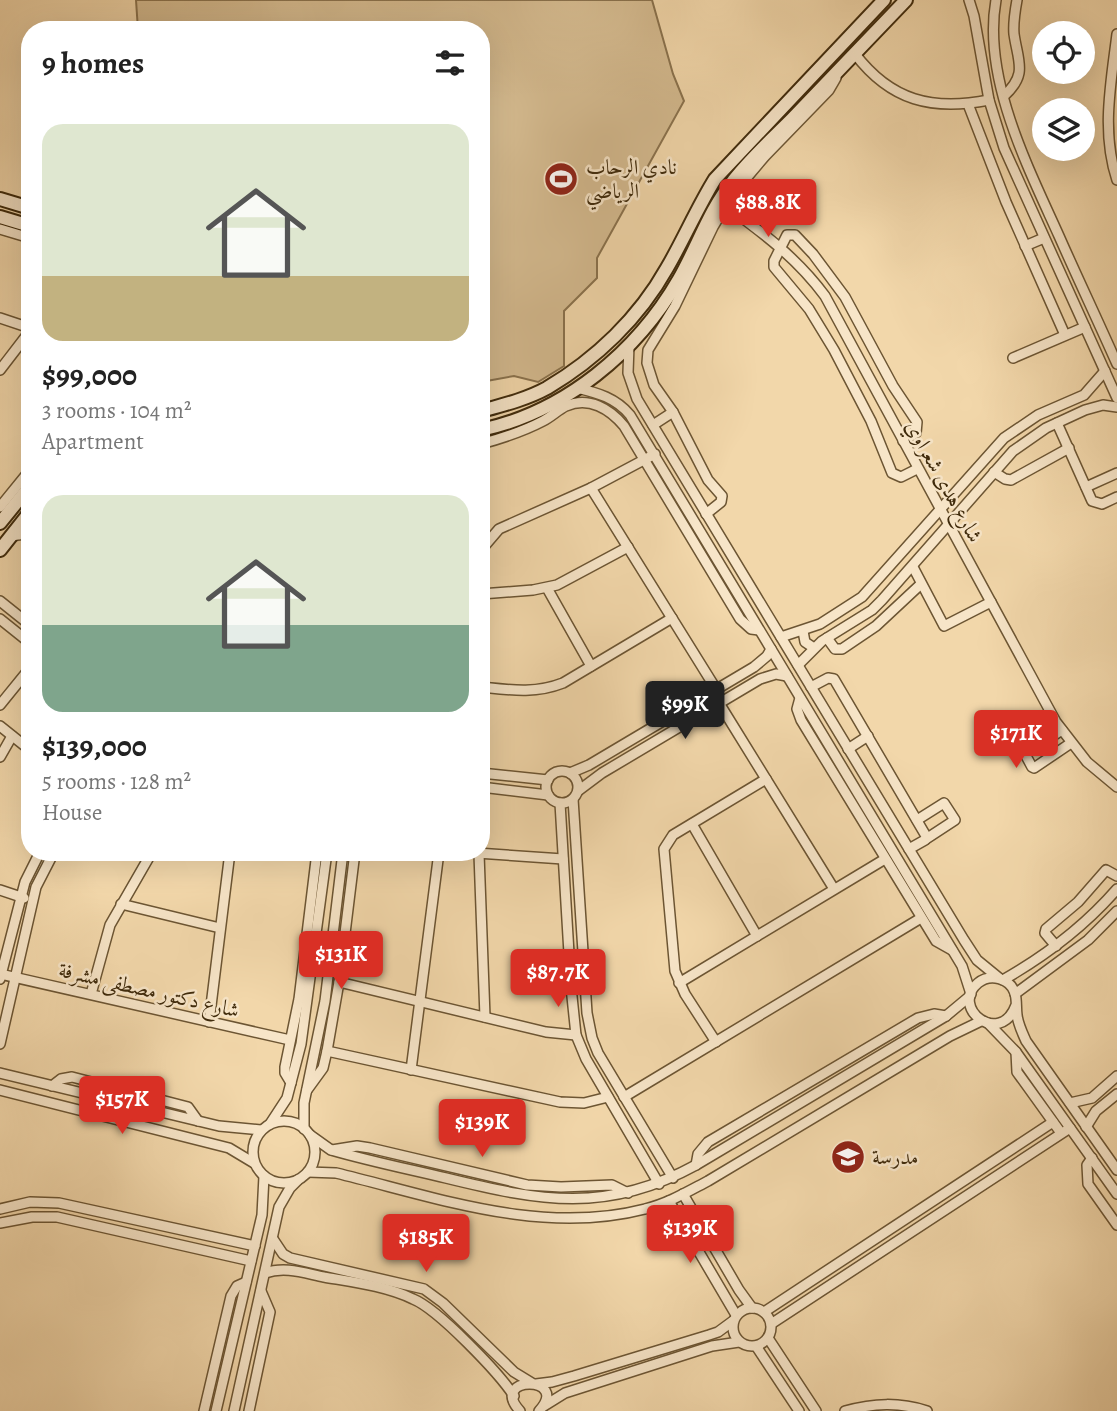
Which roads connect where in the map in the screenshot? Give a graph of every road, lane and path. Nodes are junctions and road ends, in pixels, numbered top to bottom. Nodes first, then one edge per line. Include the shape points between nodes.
1 (884, 0) edge
2 (906, 0) edge
3 (969, 0) edge
4 (996, 0) edge
5 (1017, 0) edge
6 (994, 19) junction
7 (975, 22) junction
8 (855, 31) junction
9 (1117, 34) edge
10 (866, 42) junction
11 (855, 54) junction
12 (838, 71) junction
13 (1004, 96) junction
14 (989, 100) junction
15 (968, 104) junction
16 (1117, 180) edge
17 (0, 199) edge
18 (21, 205) edge
19 (725, 205) junction
20 (0, 217) edge
21 (21, 223) edge
22 (0, 229) edge
23 (21, 235) edge
24 (1044, 238) junction
25 (781, 246) junction
26 (1025, 246) junction
27 (682, 283) junction
28 (0, 318) edge
29 (21, 326) edge
30 (861, 326) junction
31 (1085, 327) junction
32 (846, 334) junction
33 (1065, 335) junction
34 (21, 342) edge
35 (629, 345) junction
36 (1013, 358) dead end
37 (1117, 362) edge
38 (0, 370) edge
39 (1105, 371) junction
40 (872, 384) junction
41 (577, 388) junction
42 (857, 394) junction
43 (1117, 398) edge
44 (642, 407) junction
45 (1117, 407) edge
46 (490, 408) edge
47 (673, 412) junction
48 (630, 415) junction
49 (1057, 423) junction
50 (653, 425) junction
51 (1018, 426) junction
52 (490, 427) edge
53 (1029, 439) junction
54 (490, 441) edge
55 (903, 441) junction
56 (1069, 448) junction
57 (654, 454) junction
58 (643, 461) junction
59 (918, 468) junction
60 (681, 472) junction
61 (994, 472) junction
62 (1117, 473) edge
63 (21, 481) edge
64 (671, 481) junction
65 (1086, 487) junction
66 (591, 488) junction
67 (21, 497) edge
68 (1117, 497) edge
69 (0, 507) edge
70 (940, 510) junction
71 (706, 514) junction
72 (0, 522) edge
73 (21, 523) edge
74 (948, 524) junction
75 (21, 535) edge
76 (11, 536) junction
77 (490, 536) edge
78 (628, 547) junction
79 (0, 550) edge
80 (913, 567) junction
81 (921, 584) junction
82 (547, 588) junction
83 (490, 593) edge
84 (0, 601) edge
85 (991, 602) junction
86 (21, 618) edge
87 (672, 618) junction
88 (0, 619) edge
89 (759, 630) junction
90 (803, 631) junction
91 (21, 636) edge
92 (781, 637) junction
93 (827, 638) junction
94 (814, 648) junction
95 (771, 649) junction
96 (798, 665) junction
97 (591, 666) junction
98 (787, 676) junction
99 (21, 679) edge
100 (811, 687) junction
101 (490, 688) edge
102 (716, 689) junction
103 (800, 698) junction
104 (719, 703) junction
105 (0, 705) edge
106 (0, 726) edge
107 (1062, 730) junction
108 (12, 736) junction
109 (868, 736) junction
110 (21, 743) edge
111 (1070, 743) junction
112 (848, 749) junction
113 (0, 757) edge
114 (570, 773) junction
115 (490, 774) edge
116 (766, 779) junction
117 (548, 780) junction
118 (1117, 787) edge
119 (490, 789) edge
120 (548, 795) junction
121 (576, 795) junction
122 (560, 803) junction
123 (917, 820) junction
124 (692, 824) junction
125 (926, 839) junction
126 (909, 849) junction
127 (490, 855) edge
128 (563, 859) junction
129 (885, 859) junction
130 (36, 861) edge
131 (48, 861) edge
132 (147, 861) edge
133 (229, 861) edge
134 (316, 861) edge
135 (326, 861) edge
136 (342, 861) edge
137 (354, 861) edge
138 (438, 861) edge
139 (480, 861) edge
140 (1117, 876) edge
141 (834, 889) junction
142 (1117, 889) edge
143 (0, 890) edge
144 (20, 896) junction
145 (32, 900) junction
146 (121, 904) junction
147 (1117, 911) edge
148 (922, 918) junction
149 (220, 928) junction
150 (757, 936) junction
151 (1056, 946) junction
152 (952, 950) junction
153 (0, 976) edge
154 (15, 977) junction
155 (1001, 979) junction
156 (339, 982) junction
157 (679, 983) junction
158 (1015, 994) junction
159 (91, 995) junction
160 (971, 995) junction
161 (420, 1002) junction
162 (1016, 1005) junction
163 (485, 1017) junction
164 (209, 1022) junction
165 (984, 1022) junction
166 (576, 1035) junction
167 (290, 1041) junction
168 (716, 1042) junction
169 (0, 1044) edge
170 (327, 1051) junction
171 (1016, 1052) junction
172 (411, 1070) junction
173 (0, 1073) edge
174 (1117, 1076) edge
175 (291, 1083) junction
176 (0, 1090) edge
177 (306, 1091) junction
178 (1117, 1094) edge
179 (608, 1097) junction
180 (625, 1097) junction
181 (1070, 1103) junction
182 (1054, 1122) junction
183 (270, 1124) junction
184 (1086, 1128) junction
185 (261, 1130) junction
186 (1066, 1131) junction
187 (307, 1132) junction
188 (1092, 1158) junction
189 (254, 1163) junction
190 (1117, 1170) edge
191 (308, 1172) junction
192 (264, 1176) junction
193 (673, 1178) junction
194 (298, 1180) junction
195 (659, 1184) junction
196 (683, 1194) junction
197 (1117, 1194) edge
198 (669, 1202) junction
199 (0, 1209) edge
200 (0, 1223) edge
201 (1117, 1225) edge
202 (273, 1240) junction
203 (255, 1246) junction
204 (251, 1261) junction
205 (265, 1273) junction
206 (246, 1282) junction
207 (261, 1291) junction
208 (752, 1308) junction
209 (764, 1312) junction
210 (735, 1318) junction
211 (771, 1324) junction
212 (768, 1338) junction
213 (739, 1342) junction
214 (757, 1346) junction
215 (534, 1383) junction
216 (514, 1396) junction
217 (541, 1408) edge
218 (518, 1410) edge
219 (204, 1411) edge
220 (216, 1411) edge
221 (234, 1411) edge
222 (249, 1411) edge
223 (799, 1411) edge
224 (816, 1411) edge
225 (845, 1411) edge
226 (928, 1411) edge

1 - 8 street
2 - 10 street
3 - 7 street
4 - 6 street
5 - 13 street via 1014,26 1021,69
6 - 7 street
6 - 13 street
7 - 14 street
8 - 10 street
8 - 46 street via 715,179 667,269 616,335 545,389
9 - 16 street via 1107,123
10 - 11 street
11 - 12 street
11 - 15 street via 882,84 906,96 947,105
12 - 19 street via 830,90
12 - 27 street via 732,182 707,220
13 - 37 street via 1031,175
14 - 15 street
14 - 24 street via 1014,173
15 - 26 street
17 - 18 street
19 - 25 street, شارع هدى شعراوي
19 - 27 street
20 - 21 street
22 - 23 street
24 - 26 street
24 - 31 street
25 - 30 street via 790,233 805,244
25 - 32 street, شارع هدى شعراوي via 812,278
25 - 42 street via 774,261 776,270 809,309
26 - 33 street
27 - 35 street
27 - 47 street via 675,306 648,350 649,376
28 - 29 street
30 - 32 street
30 - 55 street via 917,422 916,433
31 - 33 street
31 - 39 street
32 - 40 street, شارع هدى شعراوي
33 - 36 street
34 - 38 street
35 - 41 street
35 - 44 street via 628,373
39 - 43 street
39 - 51 street via 1084,395
40 - 42 street
40 - 55 street, شارع هدى شعراوي
41 - 48 street via 609,397
41 - 52 street via 536,411
42 - 59 street via 892,473 901,477
44 - 48 street
44 - 50 street
45 - 49 street via 1091,408
47 - 50 street
47 - 71 street via 708,480 722,496
48 - 57 street
49 - 53 street
49 - 56 street
50 - 60 street
51 - 53 street
51 - 70 street
53 - 61 street
54 - 58 street via 525,429 566,406 584,403 602,407 617,418
55 - 59 street, شارع هدى شعراوي
56 - 61 street via 1010,480
56 - 65 street
57 - 58 street
57 - 64 street
58 - 66 street
58 - 89 street via 740,618
59 - 70 street, شارع هدى شعراوي
60 - 64 street
60 - 71 street
61 - 74 street
62 - 65 street
63 - 69 street
64 - 89 street
65 - 68 street via 1097,504
66 - 77 street
66 - 78 street
67 - 72 street
70 - 74 street, شارع هدى شعراوي
70 - 90 street via 862,597 833,618
71 - 92 street
73 - 76 street
74 - 80 street
74 - 85 street, شارع هدى شعراوي
75 - 76 street
76 - 79 street
78 - 82 street
78 - 87 street
80 - 81 street
80 - 93 street via 872,610
81 - 85 street via 944,626
81 - 93 street via 886,618 842,649 835,649
82 - 83 street
82 - 97 street
84 - 86 street
85 - 107 street, شارع هدى شعراوي
87 - 97 street
87 - 102 street
88 - 91 street
89 - 95 street
90 - 92 street
90 - 94 street via 805,642
92 - 96 street
93 - 94 street
94 - 96 street
95 - 98 street
95 - 102 street via 761,662
96 - 100 street
97 - 101 street via 538,691
98 - 103 street
98 - 104 street via 760,679
99 - 105 street
100 - 109 street via 834,679
100 - 112 street
102 - 114 street
103 - 129 street via 801,720
103 - 152 street
104 - 116 street
104 - 121 street via 601,773
106 - 108 street
107 - 111 street, شارع هدى شعراوي
107 - 111 street via 1025,754 1032,767
108 - 110 street
108 - 113 street
109 - 112 street
109 - 123 street
111 - 118 street, شارع هدى شعراوي
112 - 126 street
114 - 117 street via 555,773
114 - 121 street via 577,780
115 - 117 street
116 - 124 street
116 - 141 street
117 - 120 street
119 - 120 street
120 - 122 street
121 - 122 street
121 - 180 street via 589,1025 598,1053
122 - 128 street
123 - 125 street
123 - 125 street via 944,803 955,820
124 - 150 street
124 - 157 street via 669,839 663,854 672,959
125 - 126 street
126 - 155 street via 972,952
127 - 128 street
128 - 166 street
129 - 141 street
129 - 148 street
130 - 144 street
131 - 145 street
132 - 146 street
133 - 149 street
134 - 167 street
135 - 175 street via 308,1005
136 - 177 street via 325,1001
137 - 156 street
138 - 161 street
139 - 163 street
140 - 151 street via 1106,870 1046,929
141 - 150 street
142 - 151 street
143 - 144 street
144 - 145 street
144 - 153 street
145 - 154 street
146 - 149 street
146 - 159 street via 110,925
147 - 158 street via 1088,940
148 - 152 street via 936,941
148 - 168 street
149 - 164 street
150 - 157 street
151 - 155 street
152 - 160 street
153 - 154 street, شارع دكتور مصطفى مشرفة
154 - 159 street, شارع دكتور مصطفى مشرفة
154 - 169 street
155 - 158 street
155 - 160 street via 984,979
156 - 161 street
156 - 170 street
157 - 168 street
158 - 162 street
159 - 164 street, شارع دكتور مصطفى مشرفة
160 - 165 street via 973,1013
160 - 193 street via 946,1016
161 - 163 street
161 - 172 street
162 - 165 street via 1009,1018 995,1024
162 - 181 street via 1026,1041
163 - 166 street
164 - 167 street, شارع دكتور مصطفى مشرفة
165 - 171 street
165 - 196 street via 950,1036
166 - 179 street
167 - 175 street via 285,1073
168 - 180 street
170 - 172 street
170 - 177 street via 318,1077
171 - 182 street via 1017,1072
171 - 186 street
172 - 179 street via 560,1102
173 - 185 street via 233,1129
174 - 181 street via 1091,1098
175 - 183 street
176 - 189 street via 229,1148
177 - 187 street
178 - 184 street via 1096,1111
179 - 195 street
180 - 193 street
181 - 184 street
182 - 186 street
182 - 209 street
183 - 185 street
183 - 187 street via 298,1124
184 - 190 street
185 - 189 street via 253,1144
186 - 188 street
186 - 211 street
187 - 191 street via 315,1154
187 - 195 street via 331,1150 526,1196 563,1200 628,1193
188 - 197 street
188 - 201 street via 1087,1165 1088,1184
189 - 192 street
191 - 194 street
191 - 198 street via 336,1173 542,1218 592,1218
192 - 194 street via 277,1183
192 - 203 street
193 - 195 street
194 - 202 street via 279,1207
196 - 198 street
196 - 208 street
198 - 210 street
199 - 203 street via 30,1202 59,1203
200 - 204 street via 57,1217
202 - 205 street
202 - 215 street via 290,1258 424,1289 514,1372
203 - 204 street
204 - 206 street
205 - 207 street
205 - 216 street via 289,1270 412,1298 447,1324
206 - 219 street via 231,1296
206 - 220 street
207 - 221 street
207 - 222 street via 270,1312
208 - 209 street
208 - 210 street
209 - 211 street
210 - 213 street via 734,1334
210 - 215 street via 709,1335 574,1376
211 - 212 street
212 - 214 street
212 - 224 street
213 - 214 street
213 - 217 street via 712,1346 565,1393
214 - 223 street
215 - 216 street via 520,1385
215 - 217 street via 545,1393
216 - 218 street
225 - 226 street via 900,1404

